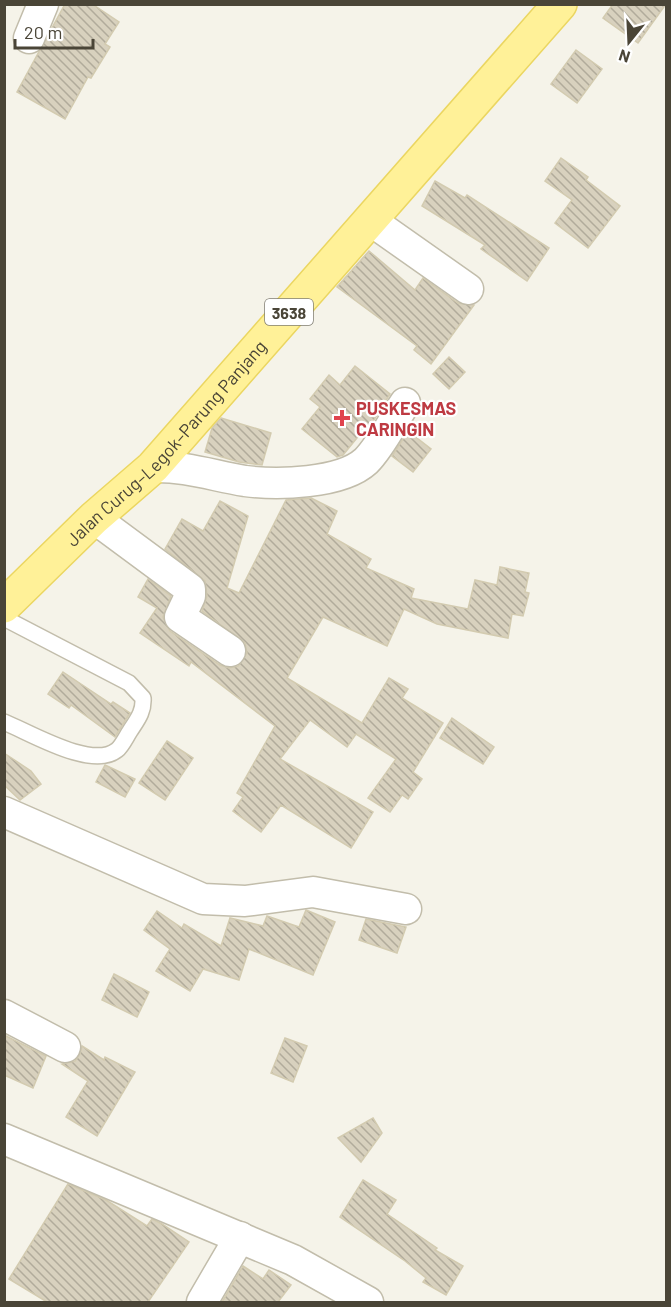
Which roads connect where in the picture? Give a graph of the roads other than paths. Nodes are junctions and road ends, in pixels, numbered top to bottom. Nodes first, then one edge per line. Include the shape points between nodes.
1 (43, 4) edge
2 (560, 4) edge
3 (29, 38) dead end
4 (370, 220) junction
5 (468, 289) dead end
6 (405, 403) dead end
7 (153, 467) junction
8 (94, 518) junction
9 (4, 606) edge
10 (4, 618) edge
11 (230, 651) dead end
12 (4, 722) edge
13 (4, 812) edge
14 (406, 909) dead end
15 (4, 1015) edge
16 (65, 1047) dead end
17 (4, 1139) edge
18 (240, 1238) junction
19 (202, 1302) edge
20 (368, 1302) edge

1 - 3 street
2 - 4 main road, Jalan Curug–Legok–Parung Panjang / 3638
4 - 5 street
4 - 7 main road, Jalan Curug–Legok–Parung Panjang / 3638
6 - 7 street via 366,460 333,477 247,481 177,466
7 - 8 main road, Jalan Curug–Legok–Parung Panjang / 3638
8 - 9 main road, Jalan Curug–Legok–Parung Panjang / 3638
8 - 11 street via 190,589 180,617
10 - 12 lane via 129,683 143,698 144,705 118,749 100,757 83,755
13 - 14 street via 203,899 245,900 313,892
15 - 16 street
17 - 18 street
18 - 19 street
18 - 20 street via 293,1260

